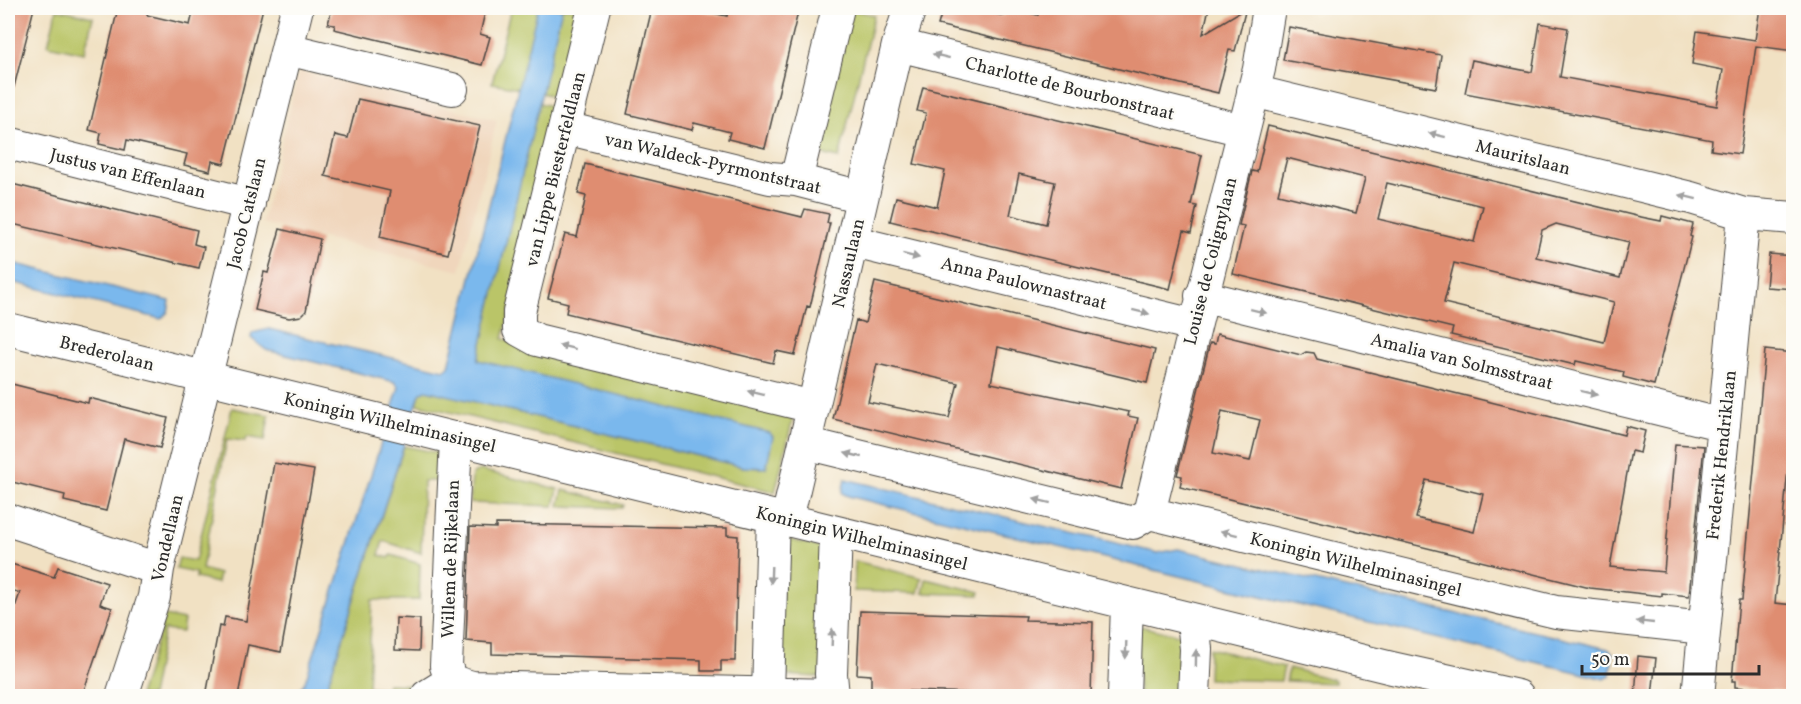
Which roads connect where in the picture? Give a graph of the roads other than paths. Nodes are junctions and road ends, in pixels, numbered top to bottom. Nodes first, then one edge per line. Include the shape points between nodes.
1 (297, 8) edge
2 (594, 8) edge
3 (838, 8) edge
4 (910, 8) edge
5 (1269, 8) edge
6 (898, 45) junction
7 (287, 49) junction
8 (452, 89) dead end
9 (1253, 91) junction
10 (565, 128) junction
11 (1243, 130) junction
12 (8, 143) edge
13 (796, 180) junction
14 (862, 197) junction
15 (249, 204) junction
16 (1744, 214) junction
17 (1794, 219) edge
18 (854, 242) junction
19 (1197, 311) junction
20 (8, 328) edge
21 (206, 378) junction
22 (813, 407) junction
23 (1724, 425) junction
24 (456, 438) junction
25 (805, 443) junction
26 (1149, 513) junction
27 (780, 518) junction
28 (8, 520) edge
29 (836, 532) junction
30 (158, 568) junction
31 (1127, 603) junction
32 (1193, 620) junction
33 (1704, 628) junction
34 (439, 689) edge
35 (768, 693) junction
36 (1480, 693) edge
37 (122, 696) edge
38 (833, 696) edge
39 (1124, 696) edge
40 (1194, 696) edge
41 (1518, 696) edge
42 (1698, 696) edge

1 - 7 street, Jacob Catslaan
2 - 10 street, van Lippe Biesterfeldlaan
3 - 13 street
4 - 6 street, Nassaulaan
5 - 9 street, Louise de Colignylaan
11 -> 6 street, Charlotte de Bourbonstraat
6 - 14 street, Nassaulaan
7 - 8 street
7 - 15 street, Jacob Catslaan
9 - 11 street, Louise de Colignylaan
16 -> 9 street, Mauritslaan via 1717,204
10 - 13 street, van Waldeck-Pyrmontstraat via 770,178
22 -> 10 street, van Lippe Biesterfeldlaan via 537,340 519,330 519,312
11 - 19 street, Louise de Colignylaan
12 - 15 street, Justus van Effenlaan
13 - 14 street, van Waldeck-Pyrmontstraat
14 - 18 street, Nassaulaan
15 - 21 street, Jacob Catslaan
16 - 17 street, Mauritslaan
16 - 23 street, Frederik Hendriklaan
18 -> 19 street, Anna Paulownastraat
18 - 22 street, Nassaulaan
19 -> 23 street, Amalia van Solmsstraat
19 - 26 street, Louise de Colignylaan
20 - 21 street, Brederolaan
21 - 24 street, Koningin Wilhelminasingel
21 - 30 street, Vondellaan
22 - 25 street, Nassaulaan
23 - 33 street, Frederik Hendriklaan
24 - 27 street, Koningin Wilhelminasingel
24 - 34 street, Willem de Rijkelaan via 446,666
26 -> 25 street, Koningin Wilhelminasingel via 1132,523
25 - 27 street, Nassaulaan
33 -> 26 street, Koningin Wilhelminasingel via 1556,612
27 - 29 street, Koningin Wilhelminasingel
27 -> 35 street, Nassaulaan
28 - 30 street
29 - 31 street, Koningin Wilhelminasingel
38 -> 29 street
30 - 37 street, Vondellaan via 154,597
31 - 32 street, Koningin Wilhelminasingel
31 -> 39 street
32 - 36 street, Koningin Wilhelminasingel
40 -> 32 street
33 - 42 street, Frederik Hendriklaan
34 - 35 street, Willem de Rijkelaan
35 - 38 street, Willem de Rijkelaan
36 - 41 street, Koningin Wilhelminasingel

